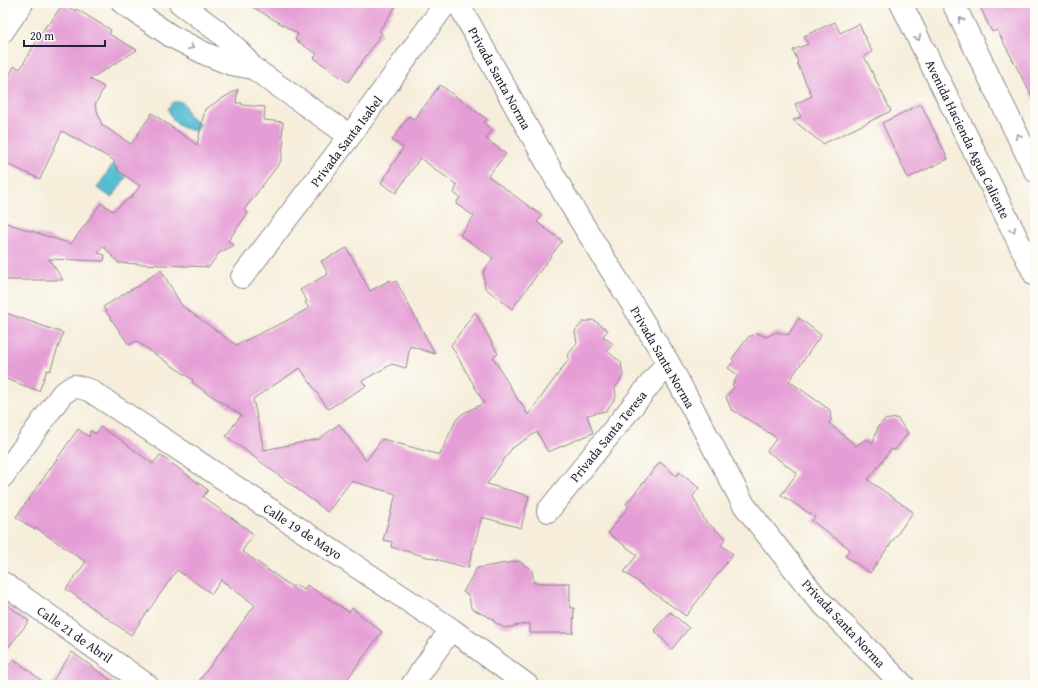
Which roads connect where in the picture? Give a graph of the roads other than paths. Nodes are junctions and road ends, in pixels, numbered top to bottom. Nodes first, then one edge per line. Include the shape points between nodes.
1 (22, 3) edge
2 (123, 3) edge
3 (446, 3) edge
4 (458, 3) edge
5 (900, 3) edge
6 (953, 3) edge
7 (182, 4) edge
8 (3, 31) edge
9 (163, 31) junction
10 (253, 68) junction
11 (350, 136) junction
12 (1035, 171) edge
13 (1035, 275) edge
14 (242, 277) dead end
15 (668, 362) junction
16 (3, 476) edge
17 (548, 511) dead end
18 (3, 583) edge
19 (451, 629) junction
20 (147, 685) edge
21 (412, 685) edge
22 (527, 685) edge
23 (903, 685) edge

1 - 8 street
2 - 9 street
3 - 11 street, Privada Santa Isabel
4 - 15 street, Privada Santa Norma via 566,197
5 -> 13 street, Avenida Hacienda Agua Caliente
12 -> 6 street
7 - 9 street
7 - 10 street via 220,33
9 -> 10 street via 206,54 231,64
10 - 11 street
11 - 14 street, Privada Santa Isabel
15 - 17 street, Privada Santa Teresa
15 - 23 street, Privada Santa Norma via 744,505 817,598
16 - 19 street, Calle 19 de Mayo via 62,394 74,386 89,390
18 - 20 street, Calle 21 de Abril
19 - 21 street
19 - 22 street, Calle 19 de Mayo

